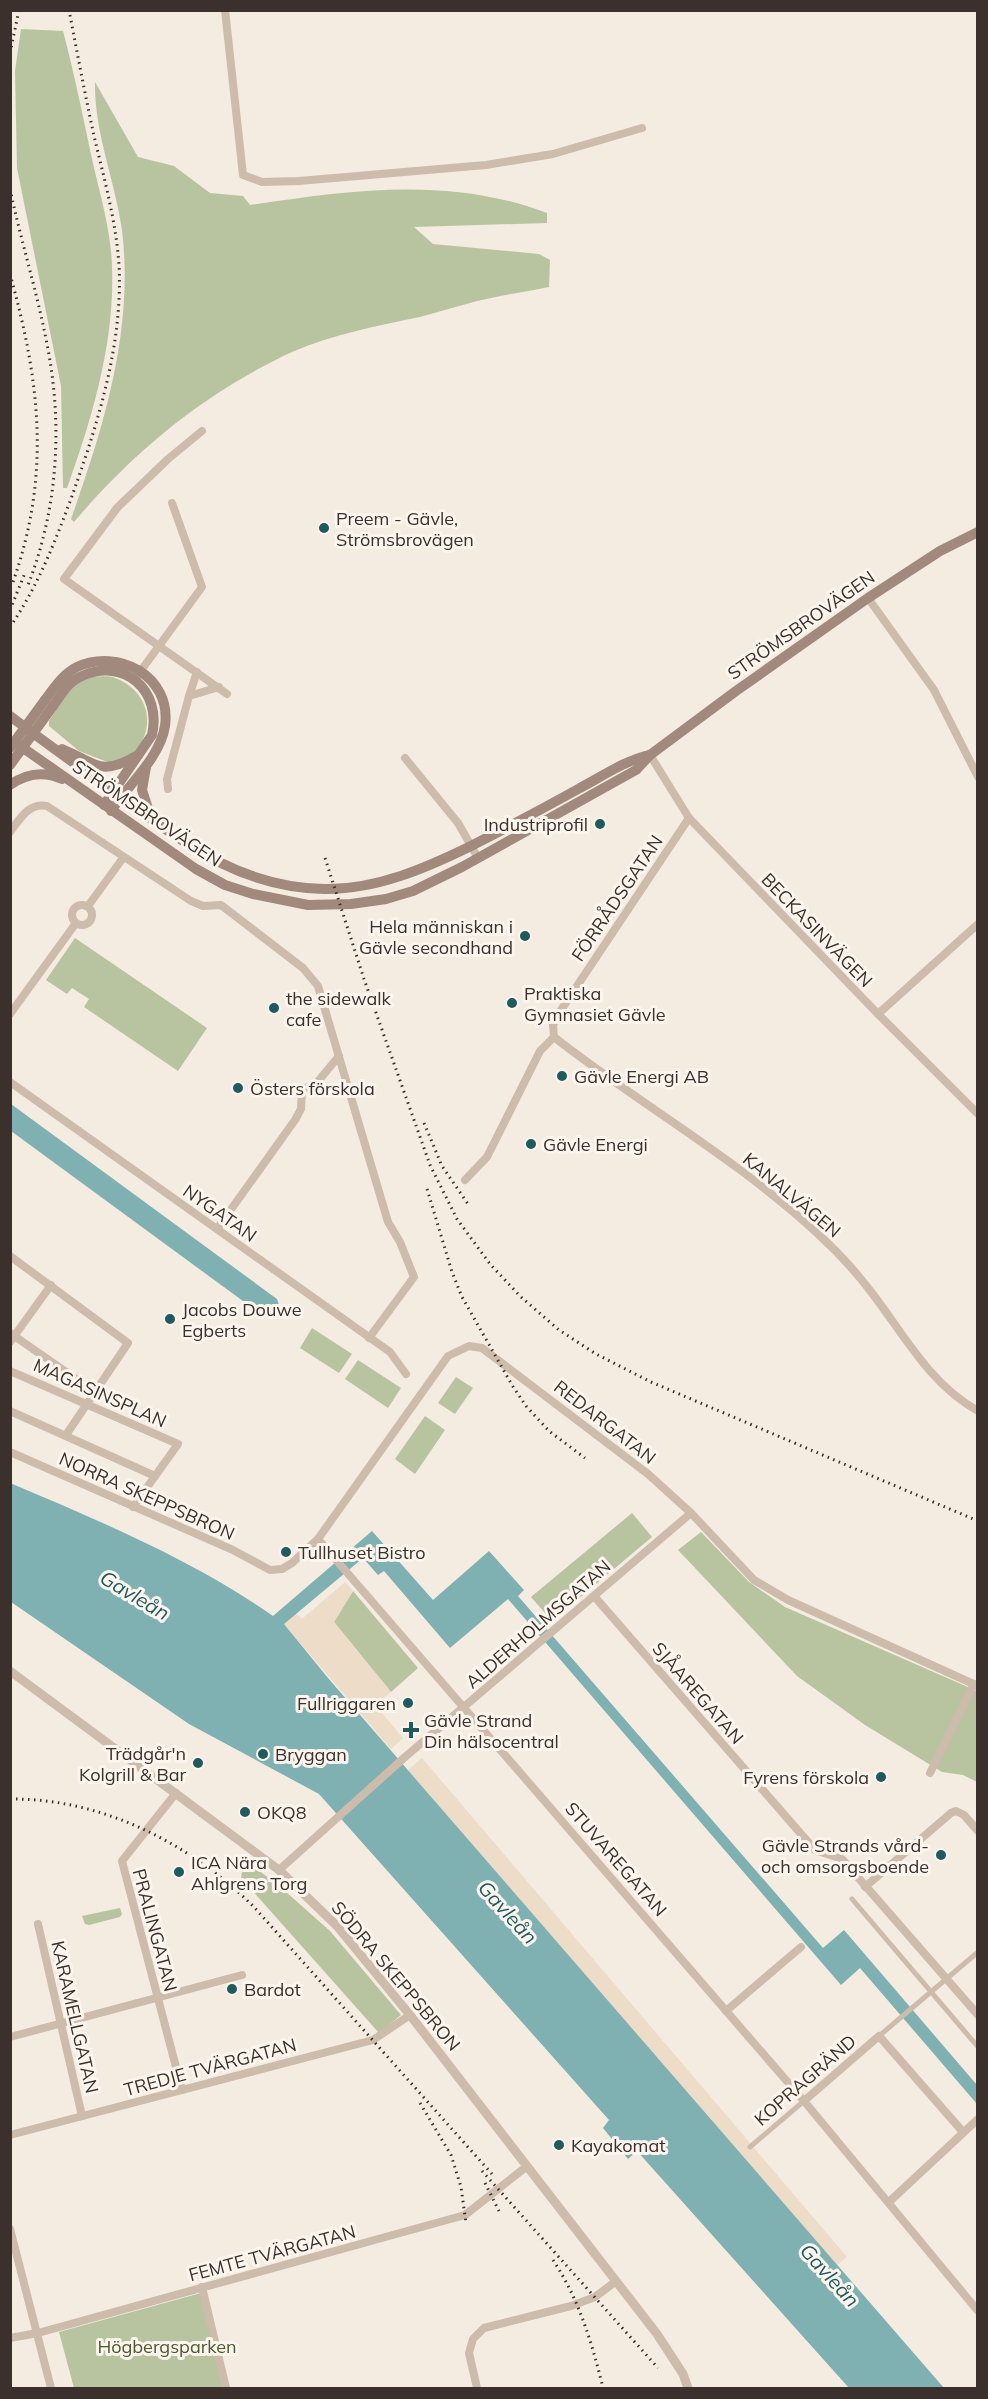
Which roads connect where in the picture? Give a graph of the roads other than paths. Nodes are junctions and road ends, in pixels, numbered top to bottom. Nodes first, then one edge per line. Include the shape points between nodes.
1 (225, 10) edge
2 (642, 128) dead end
3 (202, 431) dead end
4 (172, 503) dead end
5 (978, 532) edge
6 (868, 598) junction
7 (159, 645) junction
8 (197, 672) junction
9 (138, 675) junction
10 (219, 687) junction
11 (227, 694) dead end
12 (189, 696) junction
13 (49, 703) junction
14 (10, 717) edge
15 (10, 739) edge
16 (44, 741) junction
17 (10, 748) edge
18 (650, 755) junction
19 (144, 757) junction
20 (405, 758) dead end
21 (10, 765) edge
22 (978, 777) edge
23 (10, 785) edge
24 (81, 788) junction
25 (168, 789) dead end
26 (117, 794) junction
27 (107, 808) junction
28 (151, 818) junction
29 (689, 818) junction
30 (10, 832) edge
31 (471, 846) junction
32 (123, 858) junction
33 (478, 858) junction
34 (88, 906) junction
35 (76, 923) junction
36 (978, 924) edge
37 (10, 1014) edge
38 (878, 1014) junction
39 (554, 1036) junction
40 (339, 1056) junction
41 (10, 1082) edge
42 (978, 1114) edge
43 (465, 1180) dead end
44 (217, 1229) junction
45 (10, 1256) edge
46 (51, 1285) junction
47 (12, 1337) edge
48 (369, 1338) junction
49 (10, 1371) edge
50 (406, 1374) dead end
51 (95, 1392) junction
52 (87, 1405) junction
53 (10, 1411) edge
54 (978, 1411) edge
55 (66, 1435) junction
56 (10, 1452) edge
57 (155, 1476) junction
58 (133, 1507) junction
59 (691, 1513) junction
60 (318, 1539) junction
61 (270, 1570) joint
62 (594, 1596) junction
63 (10, 1671) edge
64 (976, 1685) edge
65 (464, 1707) junction
66 (930, 1773) dead end
67 (176, 1793) junction
68 (978, 1832) edge
69 (279, 1870) junction
70 (865, 1887) junction
71 (852, 1899) dead end
72 (38, 1924) dead end
73 (801, 1947) dead end
74 (978, 1952) edge
75 (242, 1975) dead end
76 (947, 1978) junction
77 (931, 1991) junction
78 (158, 1998) junction
79 (726, 2011) junction
80 (410, 2015) junction
81 (978, 2015) edge
82 (60, 2024) junction
83 (879, 2036) junction
84 (10, 2037) edge
85 (978, 2047) edge
86 (182, 2090) junction
87 (804, 2101) junction
88 (82, 2116) junction
89 (978, 2119) edge
90 (963, 2132) junction
91 (10, 2134) edge
92 (750, 2147) dead end
93 (526, 2167) junction
94 (889, 2202) junction
95 (10, 2229) edge
96 (615, 2282) junction
97 (202, 2287) junction
98 (978, 2311) edge
99 (38, 2333) junction
100 (10, 2338) edge
101 (51, 2388) edge
102 (226, 2388) edge
103 (477, 2388) edge
104 (688, 2388) edge

1 - 2 street via 243,175 262,182 486,165 553,154
3 - 7 street via 117,508 64,579
4 - 7 street via 202,587
5 - 6 main road, STRÖMSBROVÄGEN via 940,550
6 - 18 main road, STRÖMSBROVÄGEN
6 - 22 street via 934,690
7 - 8 street
7 - 9 street
8 - 10 street
8 - 12 street
9 - 13 main road via 96,671 80,676
9 - 19 main road via 154,711 152,735
10 - 11 street
10 - 12 street
12 - 25 street via 167,779
13 - 17 main road, bridge
13 - 21 main road, bridge
14 - 16 main road, STRÖMSBROVÄGEN
15 - 24 main road, STRÖMSBROVÄGEN
16 - 19 main road via 106,768
16 - 26 main road, STRÖMSBROVÄGEN
18 - 29 street, BECKASINVÄGEN
18 - 31 main road, STRÖMSBROVÄGEN via 631,760
18 - 33 main road, STRÖMSBROVÄGEN via 636,770
19 - 26 main road
19 - 28 main road via 142,790
20 - 31 street via 458,823
23 - 24 main road via 38,773
24 - 27 main road, STRÖMSBROVÄGEN
26 - 27 main road
26 - 28 main road, STRÖMSBROVÄGEN
27 - 33 main road, STRÖMSBROVÄGEN via 170,853 225,885 308,905 386,899 413,891
28 - 31 main road, STRÖMSBROVÄGEN via 186,844 253,878 325,889 391,879
29 - 38 street, BECKASINVÄGEN
29 - 39 street, FÖRRÅDSGATAN via 559,1013 553,1025
30 - 32 street via 24,813 40,804
31 - 33 street
32 - 34 street
32 - 40 street via 191,902 221,905 303,968 318,986
34 - 35 street via 74,909 72,917
34 - 35 street via 93,916 90,923
35 - 37 street
36 - 38 street
38 - 42 street, BECKASINVÄGEN
39 - 43 street, FÖRRÅDSGATAN via 540,1051 486,1157
39 - 54 street, KANALVÄGEN via 770,1193 817,1233 874,1296 933,1375 949,1392
40 - 44 street via 315,1085 302,1089 301,1109 295,1120
40 - 48 street via 388,1222 414,1277
41 - 44 street, NYGATAN
44 - 48 street, NYGATAN
45 - 46 street
46 - 47 street
46 - 51 street via 128,1343
47 - 51 street
48 - 50 street, NYGATAN via 390,1352
49 - 52 street, MAGASINSPLAN
51 - 52 street
52 - 55 street
52 - 57 street, MAGASINSPLAN via 178,1444
53 - 55 street
55 - 57 street
56 - 58 street, NORRA SKEPPSBRON
57 - 58 street
58 - 61 street, NORRA SKEPPSBRON
59 - 60 street, REDARGATAN via 648,1474 496,1357 482,1348 469,1346 456,1351 441,1365
59 - 62 street, ALDERHOLMSGATAN
59 - 64 street, REDARGATAN via 754,1580 788,1600
60 - 61 street, REDARGATAN via 292,1563
60 - 65 street, STUVAREGATAN
62 - 65 street, ALDERHOLMSGATAN
62 - 70 street, SJÅAREGATAN via 815,1850 842,1859
63 - 67 street, SÖDRA SKEPPSBRON
64 - 66 street
65 - 69 street, ALDERHOLMSGATAN
65 - 79 street, STUVAREGATAN
67 - 69 street, SÖDRA SKEPPSBRON
67 - 78 street, PRALINGATAN via 122,1861
68 - 70 street via 964,1815 951,1813
69 - 80 street, SÖDRA SKEPPSBRON via 337,1926
70 - 76 street, SJÅAREGATAN
71 - 77 street
72 - 82 street, KARAMELLGATAN
73 - 79 street
74 - 76 street
75 - 78 street
76 - 77 street
76 - 81 street, SJÅAREGATAN
77 - 83 street
77 - 85 street
78 - 82 street
78 - 86 street, PRALINGATAN
79 - 87 street, STUVAREGATAN
80 - 86 street, TREDJE TVÄRGATAN via 373,2040
80 - 93 street, SÖDRA SKEPPSBRON
82 - 84 street
82 - 88 street, KARAMELLGATAN
83 - 87 street, KOPRAGRÄND
83 - 90 street
86 - 88 street, TREDJE TVÄRGATAN
87 - 92 street, KOPRAGRÄND
87 - 94 street, STUVAREGATAN
88 - 91 street, TREDJE TVÄRGATAN
89 - 90 street
90 - 94 street
93 - 96 street, SÖDRA SKEPPSBRON
93 - 97 street, FEMTE TVÄRGATAN via 465,2215
94 - 98 street
95 - 99 street
96 - 103 street via 595,2297 571,2306 484,2328 473,2339 469,2353
96 - 104 street, SÖDRA SKEPPSBRON via 657,2334
97 - 99 street, FEMTE TVÄRGATAN
97 - 102 street
99 - 100 street, FEMTE TVÄRGATAN
99 - 101 street

